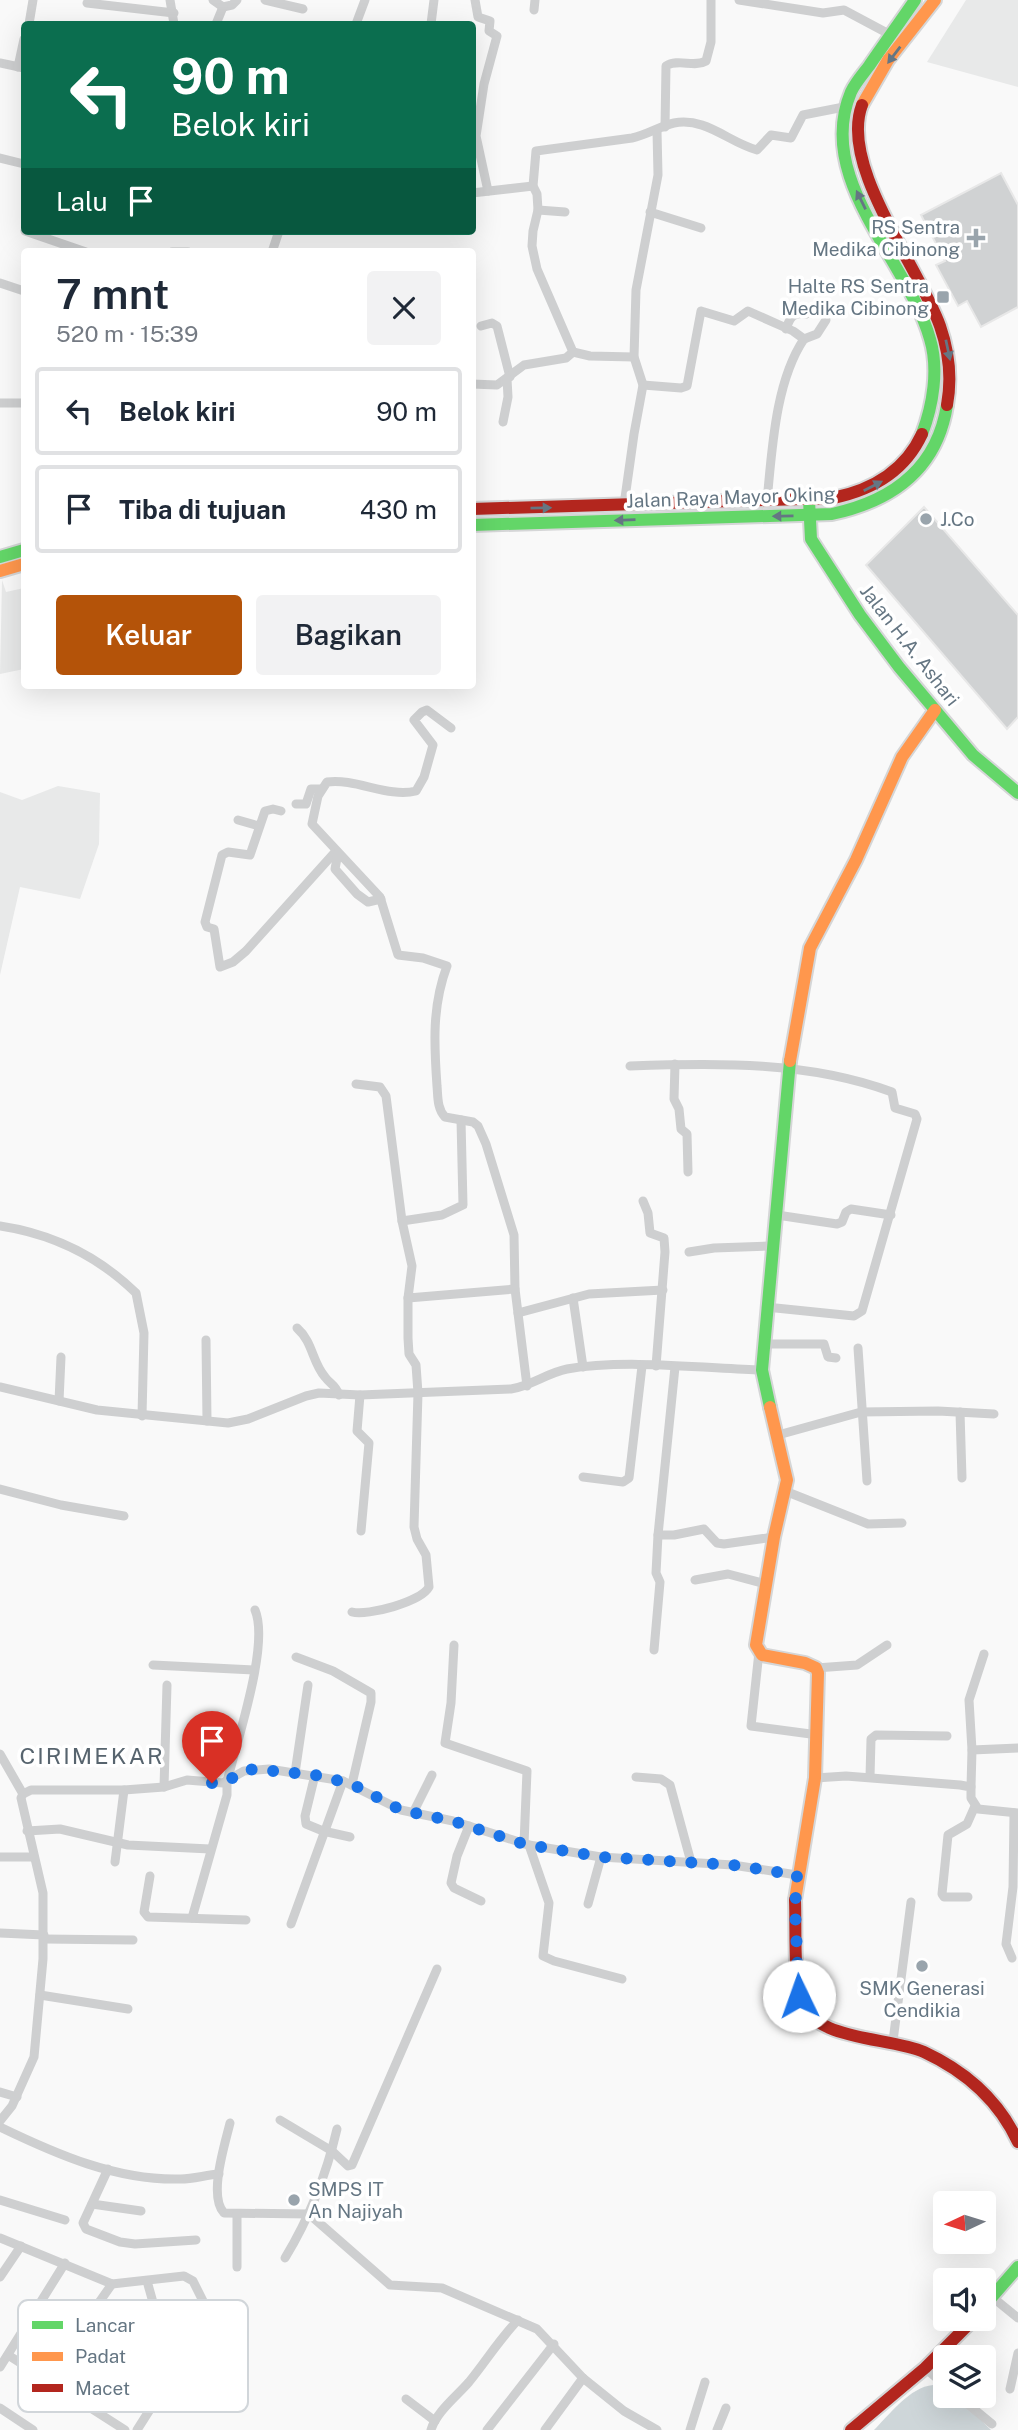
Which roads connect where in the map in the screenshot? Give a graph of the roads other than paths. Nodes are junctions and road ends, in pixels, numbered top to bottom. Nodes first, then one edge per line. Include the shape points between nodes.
1 (33, 0) edge
2 (170, 0) edge
3 (213, 0) edge
4 (237, 0) edge
5 (265, 0) edge
6 (365, 0) edge
7 (434, 0) edge
8 (475, 0) edge
9 (711, 0) edge
10 (739, 0) edge
11 (915, 0) edge
12 (935, 0) edge
13 (87, 3) dead end
14 (223, 7) junction
15 (303, 9) dead end
16 (174, 13) junction
17 (30, 21) edge
18 (174, 21) edge
19 (217, 21) edge
20 (357, 21) edge
21 (431, 21) edge
22 (889, 34) junction
23 (0, 63) edge
24 (21, 68) edge
25 (844, 107) junction
26 (661, 129) junction
27 (0, 158) edge
28 (21, 163) edge
29 (533, 186) junction
30 (488, 191) junction
31 (476, 192) edge
32 (538, 210) junction
33 (565, 212) dead end
34 (650, 212) junction
35 (701, 228) dead end
36 (36, 235) edge
37 (74, 248) edge
38 (0, 283) edge
39 (21, 290) edge
40 (806, 314) dead end
41 (825, 320) dead end
42 (481, 326) dead end
43 (786, 329) junction
44 (804, 340) junction
45 (573, 352) junction
46 (634, 357) junction
47 (509, 378) junction
48 (476, 384) edge
49 (643, 386) junction
50 (0, 403) edge
51 (21, 403) edge
52 (503, 422) dead end
53 (809, 500) junction
54 (768, 501) junction
55 (625, 505) junction
56 (593, 506) junction
57 (476, 509) edge
58 (810, 515) junction
59 (594, 522) junction
60 (476, 526) edge
61 (21, 551) edge
62 (0, 557) edge
63 (21, 565) edge
64 (0, 571) edge
65 (935, 710) junction
66 (451, 728) dead end
67 (321, 789) junction
68 (1018, 793) edge
69 (296, 804) dead end
70 (281, 811) dead end
71 (238, 820) dead end
72 (259, 826) junction
73 (337, 852) junction
74 (381, 899) junction
75 (675, 1064) junction
76 (629, 1066) dead end
77 (789, 1068) junction
78 (356, 1084) dead end
79 (461, 1120) junction
80 (688, 1172) dead end
81 (643, 1201) dead end
82 (777, 1214) junction
83 (891, 1215) junction
84 (402, 1221) junction
85 (0, 1226) edge
86 (772, 1246) junction
87 (689, 1252) dead end
88 (515, 1289) junction
89 (663, 1290) junction
90 (408, 1298) junction
91 (573, 1298) junction
92 (766, 1307) junction
93 (519, 1313) junction
94 (297, 1328) dead end
95 (206, 1339) dead end
96 (765, 1344) junction
97 (858, 1348) dead end
98 (61, 1357) dead end
99 (836, 1358) dead end
100 (642, 1366) junction
101 (656, 1366) junction
102 (583, 1367) junction
103 (675, 1367) junction
104 (762, 1370) junction
105 (527, 1386) junction
106 (0, 1387) edge
107 (418, 1393) junction
108 (339, 1395) junction
109 (360, 1395) junction
110 (59, 1401) junction
111 (861, 1412) junction
112 (960, 1412) junction
113 (994, 1413) dead end
114 (142, 1416) junction
115 (207, 1421) junction
116 (778, 1435) junction
117 (583, 1477) dead end
118 (962, 1478) dead end
119 (867, 1481) dead end
120 (0, 1489) edge
121 (785, 1491) junction
122 (124, 1516) dead end
123 (902, 1523) dead end
124 (361, 1531) dead end
125 (658, 1535) junction
126 (774, 1537) junction
127 (695, 1580) dead end
128 (766, 1584) junction
129 (255, 1610) dead end
130 (352, 1612) dead end
131 (454, 1644) dead end
132 (887, 1646) dead end
133 (654, 1650) dead end
134 (759, 1652) junction
135 (984, 1654) dead end
136 (296, 1657) dead end
137 (153, 1665) dead end
138 (816, 1668) junction
139 (254, 1670) junction
140 (167, 1685) dead end
141 (309, 1685) dead end
142 (818, 1735) junction
143 (947, 1736) dead end
144 (1018, 1748) edge
145 (972, 1750) junction
146 (0, 1754) edge
147 (295, 1773) junction
148 (315, 1775) junction
149 (432, 1775) dead end
150 (636, 1777) dead end
151 (870, 1777) junction
152 (815, 1778) junction
153 (227, 1782) junction
154 (348, 1783) junction
155 (164, 1787) junction
156 (971, 1787) junction
157 (124, 1790) junction
158 (23, 1794) junction
159 (975, 1806) junction
160 (413, 1813) junction
161 (1016, 1813) edge
162 (469, 1826) junction
163 (27, 1831) junction
164 (323, 1831) junction
165 (351, 1837) dead end
166 (116, 1842) junction
167 (527, 1844) junction
168 (210, 1849) junction
169 (0, 1857) edge
170 (34, 1857) junction
171 (601, 1857) junction
172 (115, 1862) dead end
173 (691, 1862) junction
174 (797, 1875) junction
175 (150, 1876) dead end
176 (968, 1897) dead end
177 (481, 1901) dead end
178 (911, 1902) dead end
179 (588, 1904) dead end
180 (192, 1918) junction
181 (246, 1920) dead end
182 (291, 1924) dead end
183 (0, 1933) edge
184 (44, 1937) junction
185 (133, 1940) dead end
186 (1012, 1958) dead end
187 (437, 1969) dead end
188 (622, 1979) dead end
189 (40, 1995) junction
190 (128, 2009) dead end
191 (893, 2041) junction
192 (0, 2092) edge
193 (17, 2097) junction
194 (280, 2120) dead end
195 (0, 2121) edge
196 (230, 2123) dead end
197 (0, 2126) edge
198 (337, 2129) dead end
199 (1017, 2133) edge
200 (332, 2151) junction
201 (108, 2169) junction
202 (219, 2174) junction
203 (0, 2200) edge
204 (92, 2204) junction
205 (141, 2211) dead end
206 (237, 2214) junction
207 (309, 2214) junction
208 (65, 2220) dead end
209 (0, 2238) edge
210 (196, 2240) dead end
211 (20, 2246) junction
212 (285, 2258) dead end
213 (65, 2263) junction
214 (237, 2267) dead end
215 (1018, 2267) edge
216 (0, 2277) edge
217 (147, 2281) junction
218 (112, 2284) junction
219 (996, 2291) edge
220 (42, 2300) edge
221 (101, 2300) edge
222 (152, 2300) edge
223 (201, 2300) edge
224 (996, 2306) edge
225 (1018, 2318) edge
226 (518, 2320) junction
227 (962, 2331) edge
228 (18, 2338) edge
229 (554, 2344) junction
230 (1018, 2353) edge
231 (8, 2354) junction
232 (18, 2360) edge
233 (0, 2367) edge
234 (925, 2368) junction
235 (933, 2375) edge
236 (583, 2378) junction
237 (705, 2382) dead end
238 (1010, 2389) dead end
239 (405, 2399) dead end
240 (726, 2407) dead end
241 (0, 2408) edge
242 (973, 2408) edge
243 (98, 2412) edge
244 (148, 2412) edge
245 (992, 2424) dead end
246 (433, 2426) edge
247 (33, 2430) edge
248 (125, 2430) edge
249 (137, 2430) edge
250 (487, 2430) edge
251 (545, 2430) edge
252 (657, 2430) edge
253 (690, 2430) edge
254 (718, 2430) edge
255 (851, 2430) edge

1 - 17 street
2 - 16 street
3 - 14 street
4 - 14 street
5 - 15 street
6 - 20 street
7 - 21 street
8 - 30 street via 478,17 490,21 489,32 497,36 476,136
9 - 26 street via 712,42 706,61 666,66
10 - 22 street via 823,13 844,10
11 - 22 street, Jalan Raya Mayor Oking
12 -> 58 street, Jalan Raya Mayor Oking via 865,96 859,112 858,143 870,183 940,320 950,360 950,398 937,441 908,482 862,507
13 - 16 street
14 - 19 street
16 - 18 street
22 - 25 street, Jalan Raya Mayor Oking
23 - 24 street
25 - 26 street via 803,115 791,138 771,135 757,150 700,125 672,123
53 -> 25 street, Jalan Raya Mayor Oking via 855,494 898,470 924,430 934,369 925,325 846,163 841,129
26 - 29 street via 632,138 537,151
26 - 34 street
27 - 28 street
29 - 30 street
29 - 32 street
30 - 31 street
32 - 33 street
32 - 45 street via 531,239 536,262
34 - 35 street
34 - 46 street via 638,275
36 - 37 street
38 - 39 street
40 - 43 street via 792,315
41 - 44 street via 817,334
42 - 47 street via 497,326
43 - 44 street
43 - 49 street via 748,311 734,321 701,312 687,386
44 - 54 street via 790,367 777,418
45 - 46 street
45 - 47 street via 567,358 524,365
46 - 49 street
47 - 48 street via 494,386
47 - 52 street
49 - 55 street
50 - 51 street
53 - 54 street, Jalan Raya Mayor Oking
53 - 58 street, Jalan H.A. Ashari
54 - 55 street, Jalan Raya Mayor Oking
55 - 56 street, Jalan Raya Mayor Oking
57 -> 56 street, Jalan Raya Mayor Oking
56 - 59 street
58 -> 59 street, Jalan Raya Mayor Oking
58 - 65 street, Jalan H.A. Ashari via 809,533 817,550 875,635
59 - 60 street, Jalan Raya Mayor Oking
61 - 62 street
63 - 64 street
65 - 68 street, Jalan H.A. Ashari via 974,755
65 - 77 street via 902,757 810,948
66 - 67 street via 427,710 414,720 433,745 424,777 413,792 334,782
67 - 69 street via 311,789 306,804
67 - 73 street via 312,824
70 - 72 street via 265,811
71 - 72 street
72 - 73 street via 250,855 225,852 219,867 205,922 214,929 220,967 246,951
73 - 74 street
73 - 74 street via 335,869 356,894 368,902
74 - 79 street via 398,956 447,966 435,1014 439,1106 445,1117
75 - 76 street
75 - 77 street
75 - 80 street via 674,1099 681,1129 687,1134
77 - 82 street
77 - 83 street via 857,1079 893,1093 895,1108 915,1114
78 - 84 street via 377,1086 385,1092
79 - 84 street via 463,1206 442,1215
79 - 88 street via 478,1126 486,1144 514,1235
81 - 89 street via 650,1233 664,1238
82 - 83 street via 837,1224 851,1209
82 - 86 street
83 - 92 street via 859,1316
84 - 90 street via 412,1266
85 - 114 street via 56,1238 136,1293 144,1333
86 - 87 street
86 - 92 street
88 - 90 street
88 - 93 street
89 - 91 street via 608,1291
89 - 101 street
90 - 107 street via 409,1352 416,1364
91 - 93 street
91 - 102 street
92 - 96 street
93 - 105 street
94 - 108 street
95 - 115 street
96 - 99 street via 824,1344 828,1357
96 - 104 street
97 - 111 street
98 - 110 street
100 - 101 street
100 - 102 street
100 - 117 street via 629,1478 622,1482
101 - 103 street
102 - 105 street
103 - 104 street
103 - 125 street
104 - 116 street
105 - 107 street
106 - 110 street
107 - 109 street
107 - 130 street via 414,1527 426,1555 429,1587 423,1595 396,1605 366,1614
108 - 109 street
108 - 115 street via 306,1396 237,1422
109 - 124 street via 356,1428 369,1443
110 - 114 street
111 - 112 street
111 - 116 street
111 - 119 street
112 - 113 street
112 - 118 street
114 - 115 street
116 - 121 street via 787,1468
120 - 122 street
121 - 123 street via 868,1524
121 - 126 street
125 - 126 street via 704,1529 724,1544
125 - 133 street via 656,1573 660,1582
126 - 128 street
127 - 128 street via 728,1574
128 - 134 street via 756,1638
129 - 139 street via 260,1639
131 - 167 street via 445,1743 527,1771
132 - 138 street via 857,1665
134 - 138 street
134 - 142 street via 751,1726
135 - 145 street via 969,1700
136 - 154 street via 371,1693
137 - 139 street
138 - 142 street
139 - 153 street
140 - 155 street
141 - 147 street
142 - 152 street
143 - 151 street via 876,1735 871,1739
144 - 145 street
145 - 156 street
146 - 158 street
147 - 148 street
147 - 153 street via 253,1769
148 - 154 street
148 - 164 street via 305,1821
149 - 160 street
150 - 173 street via 661,1779 670,1785
151 - 152 street
151 - 156 street
152 - 174 street
153 - 155 street via 187,1780
153 - 168 street
154 - 160 street
154 - 164 street
155 - 157 street
156 - 159 street
157 - 158 street via 47,1788
157 - 166 street
158 - 163 street
159 - 161 street
159 - 176 street via 967,1824 948,1835 942,1894
160 - 162 street
161 - 186 street via 1006,1944
162 - 167 street
162 - 177 street via 451,1884
163 - 166 street via 60,1829
163 - 170 street
164 - 165 street
164 - 182 street
166 - 168 street
166 - 172 street
167 - 171 street
167 - 188 street via 549,1903 543,1956
168 - 180 street
169 - 170 street
170 - 184 street via 43,1893
171 - 173 street
171 - 179 street
173 - 174 street
174 - 191 street via 803,2008 820,2024 847,2035
175 - 180 street via 146,1916
178 - 191 street
180 - 181 street
183 - 184 street
184 - 185 street
184 - 189 street
187 - 200 street via 352,2165
189 - 190 street
189 - 193 street via 34,2057
191 - 199 street via 931,2056 972,2082
192 - 193 street
193 - 195 street
194 - 200 street
196 - 202 street
197 - 201 street via 63,2156
198 - 200 street
200 - 207 street
201 - 202 street via 181,2179
201 - 204 street
202 - 206 street via 220,2208
203 - 208 street
204 - 205 street
204 - 210 street via 84,2226 120,2242
206 - 207 street
206 - 214 street
207 - 212 street
207 - 226 street via 390,2285 442,2288
209 - 211 street
211 - 213 street
211 - 216 street
213 - 218 street
213 - 220 street
215 - 219 street
217 - 218 street
217 - 222 street
217 - 223 street via 184,2276
218 - 221 street
224 - 225 street
226 - 229 street
226 - 246 street
227 - 234 street
228 - 231 street
229 - 236 street
229 - 250 street
230 - 238 street
231 - 232 street
231 - 233 street
234 - 235 street
234 - 255 street
236 - 251 street
236 - 252 street
237 - 253 street
239 - 246 street
240 - 254 street
241 - 247 street
242 - 245 street
243 - 248 street
244 - 249 street

